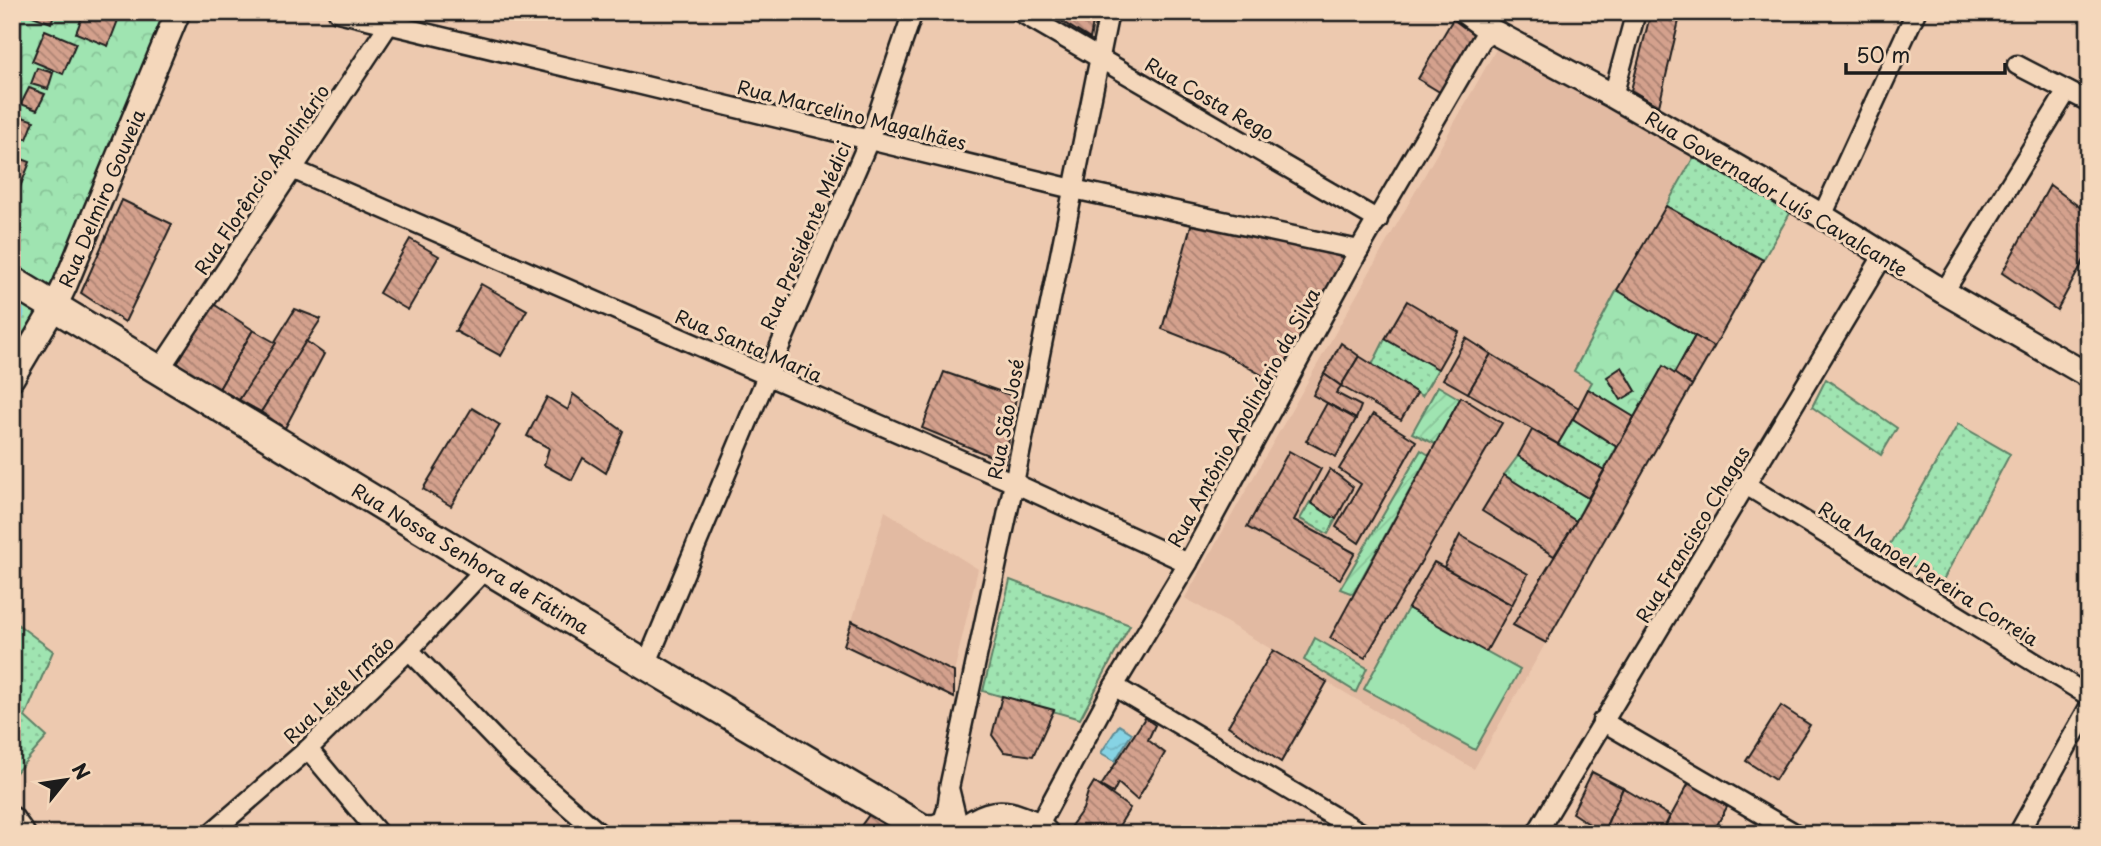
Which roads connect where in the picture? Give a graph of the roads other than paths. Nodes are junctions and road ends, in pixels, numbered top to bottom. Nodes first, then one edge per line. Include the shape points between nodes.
1 (178, 12) edge
2 (338, 12) edge
3 (913, 12) edge
4 (1020, 12) edge
5 (1109, 12) edge
6 (1465, 12) edge
7 (1636, 12) edge
8 (1916, 12) edge
9 (393, 19) edge
10 (1488, 29) junction
11 (1100, 58) junction
12 (2017, 65) dead end
13 (2067, 91) junction
14 (1614, 96) junction
15 (2089, 102) edge
16 (869, 140) junction
17 (292, 169) junction
18 (1073, 189) junction
19 (1822, 216) junction
20 (1378, 220) junction
21 (1359, 250) junction
22 (1883, 256) junction
23 (12, 281) edge
24 (1944, 292) junction
25 (55, 306) junction
26 (160, 369) junction
27 (767, 376) junction
28 (2089, 376) edge
29 (12, 377) edge
30 (1014, 482) junction
31 (1746, 485) junction
32 (1188, 562) junction
33 (487, 567) junction
34 (409, 650) junction
35 (646, 665) junction
36 (1114, 687) junction
37 (2089, 696) edge
38 (2089, 707) edge
39 (1602, 721) junction
40 (307, 748) junction
41 (949, 788) junction
42 (12, 819) edge
43 (924, 829) edge
44 (1041, 830) edge
45 (960, 833) edge
46 (23, 834) edge
47 (210, 834) edge
48 (379, 834) edge
49 (600, 834) edge
50 (1363, 834) edge
51 (1536, 834) edge
52 (1796, 834) edge
53 (2018, 834) edge

1 - 25 street, Rua Delmiro Gouveia
2 - 9 street, Rua Marcelino Magalhães
3 - 16 street, Rua Presidente Médici
4 - 11 street, Rua Costa Rego
5 - 11 street, Rua São José
6 - 10 street, Rua Governador Luís Cavalcante
7 - 14 street
8 - 19 street
9 - 16 street, Rua Marcelino Magalhães
9 - 17 street, Rua Florêncio Apolinário
10 - 14 street, Rua Governador Luís Cavalcante
10 - 20 street, Rua Antônio Apolinário da Silva
11 - 18 street, Rua São José
11 - 20 street, Rua Costa Rego
12 - 13 street
13 - 15 street
13 - 24 street
14 - 19 street, Rua Governador Luís Cavalcante
16 - 18 street, Rua Marcelino Magalhães
16 - 27 street, Rua Presidente Médici
17 - 26 street, Rua Florêncio Apolinário
17 - 27 street, Rua Santa Maria
18 - 21 street, Rua Marcelino Magalhães
18 - 30 street, Rua São José
19 - 22 street, Rua Governador Luís Cavalcante
20 - 21 street, Rua Antônio Apolinário da Silva
21 - 32 street, Rua Antônio Apolinário da Silva
22 - 24 street, Rua Governador Luís Cavalcante
22 - 31 street, Rua Francisco Chagas
23 - 25 main road, Rua Nossa Senhora de Fátima
24 - 28 street, Rua Governador Luís Cavalcante
25 - 26 main road, Rua Nossa Senhora de Fátima
25 - 29 street, Rua Delmiro Gouveia
26 - 33 main road, Rua Nossa Senhora de Fátima
27 - 30 street, Rua Santa Maria
27 - 35 street, Rua Presidente Médici
30 - 32 street, Rua Santa Maria
30 - 41 street, Rua São José
31 - 37 street, Rua Manoel Pereira Correia
31 - 39 street, Rua Francisco Chagas
32 - 36 street, Rua Antônio Apolinário da Silva
33 - 34 street, Rua Leite Irmão
33 - 35 main road, Rua Nossa Senhora de Fátima
34 - 40 street, Rua Leite Irmão
34 - 49 street via 514,759
35 - 43 main road, Rua Nossa Senhora de Fátima
36 - 44 street, Rua Antônio Apolinário da Silva
36 - 50 street
38 - 53 street
39 - 51 street, Rua Francisco Chagas
39 - 52 street
40 - 47 street, Rua Leite Irmão
40 - 48 street
41 - 43 street via 943,821
41 - 45 street, Rua São José
42 - 46 street
44 - 45 main road via 1006,815 989,816

